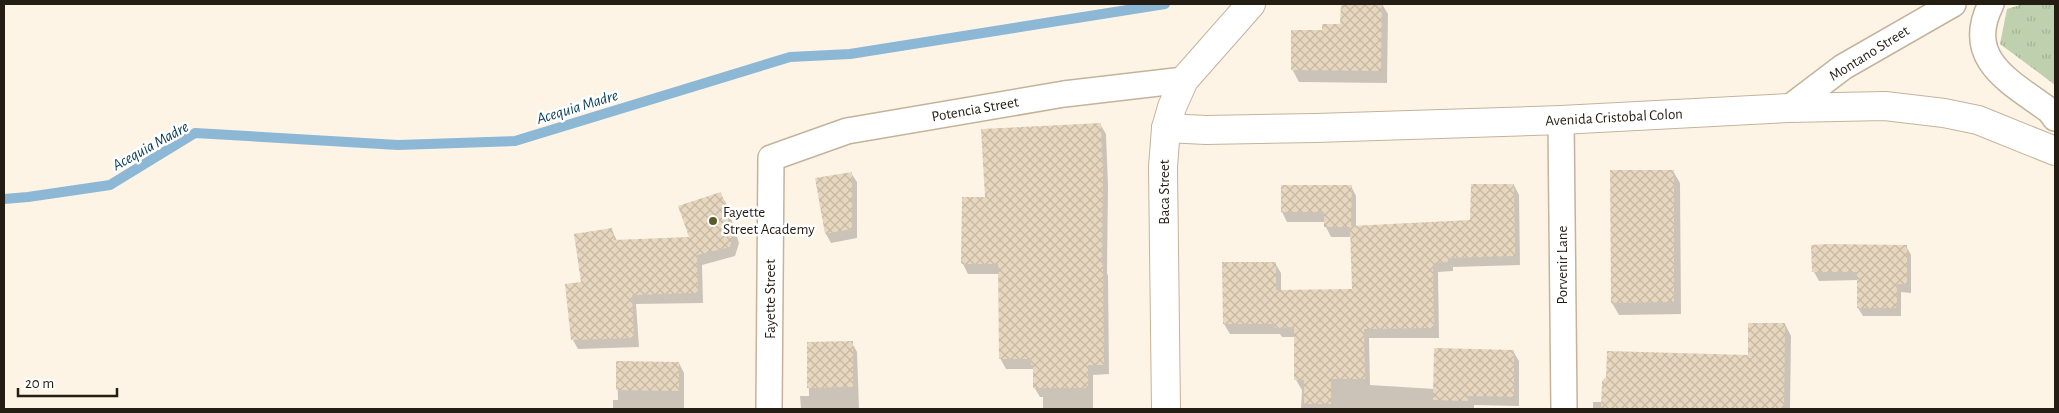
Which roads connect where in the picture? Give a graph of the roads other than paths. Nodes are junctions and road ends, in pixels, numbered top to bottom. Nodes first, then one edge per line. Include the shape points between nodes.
1 (1251, 4) edge
2 (1953, 4) edge
3 (1991, 4) edge
4 (1184, 80) junction
5 (1789, 108) junction
6 (2055, 118) edge
7 (1562, 120) junction
8 (1166, 128) junction
9 (2055, 151) edge
10 (771, 158) joint
11 (769, 409) edge
12 (1166, 409) edge
13 (1564, 409) edge

1 - 4 street, Baca Street
2 - 5 street, Montano Street via 1843,67
3 - 6 street via 1983,20 1986,56 2002,74
4 - 8 street, Baca Street
4 - 10 street, Potencia Street via 1064,94 847,130
5 - 7 street, Avenida Cristobal Colon
5 - 9 street, Avenida Cristobal Colon via 1885,106 1944,113 1978,120
7 - 8 street, Avenida Cristobal Colon via 1316,128
7 - 13 street, Porvenir Lane
8 - 12 street, Baca Street via 1163,167
10 - 11 street, Fayette Street

